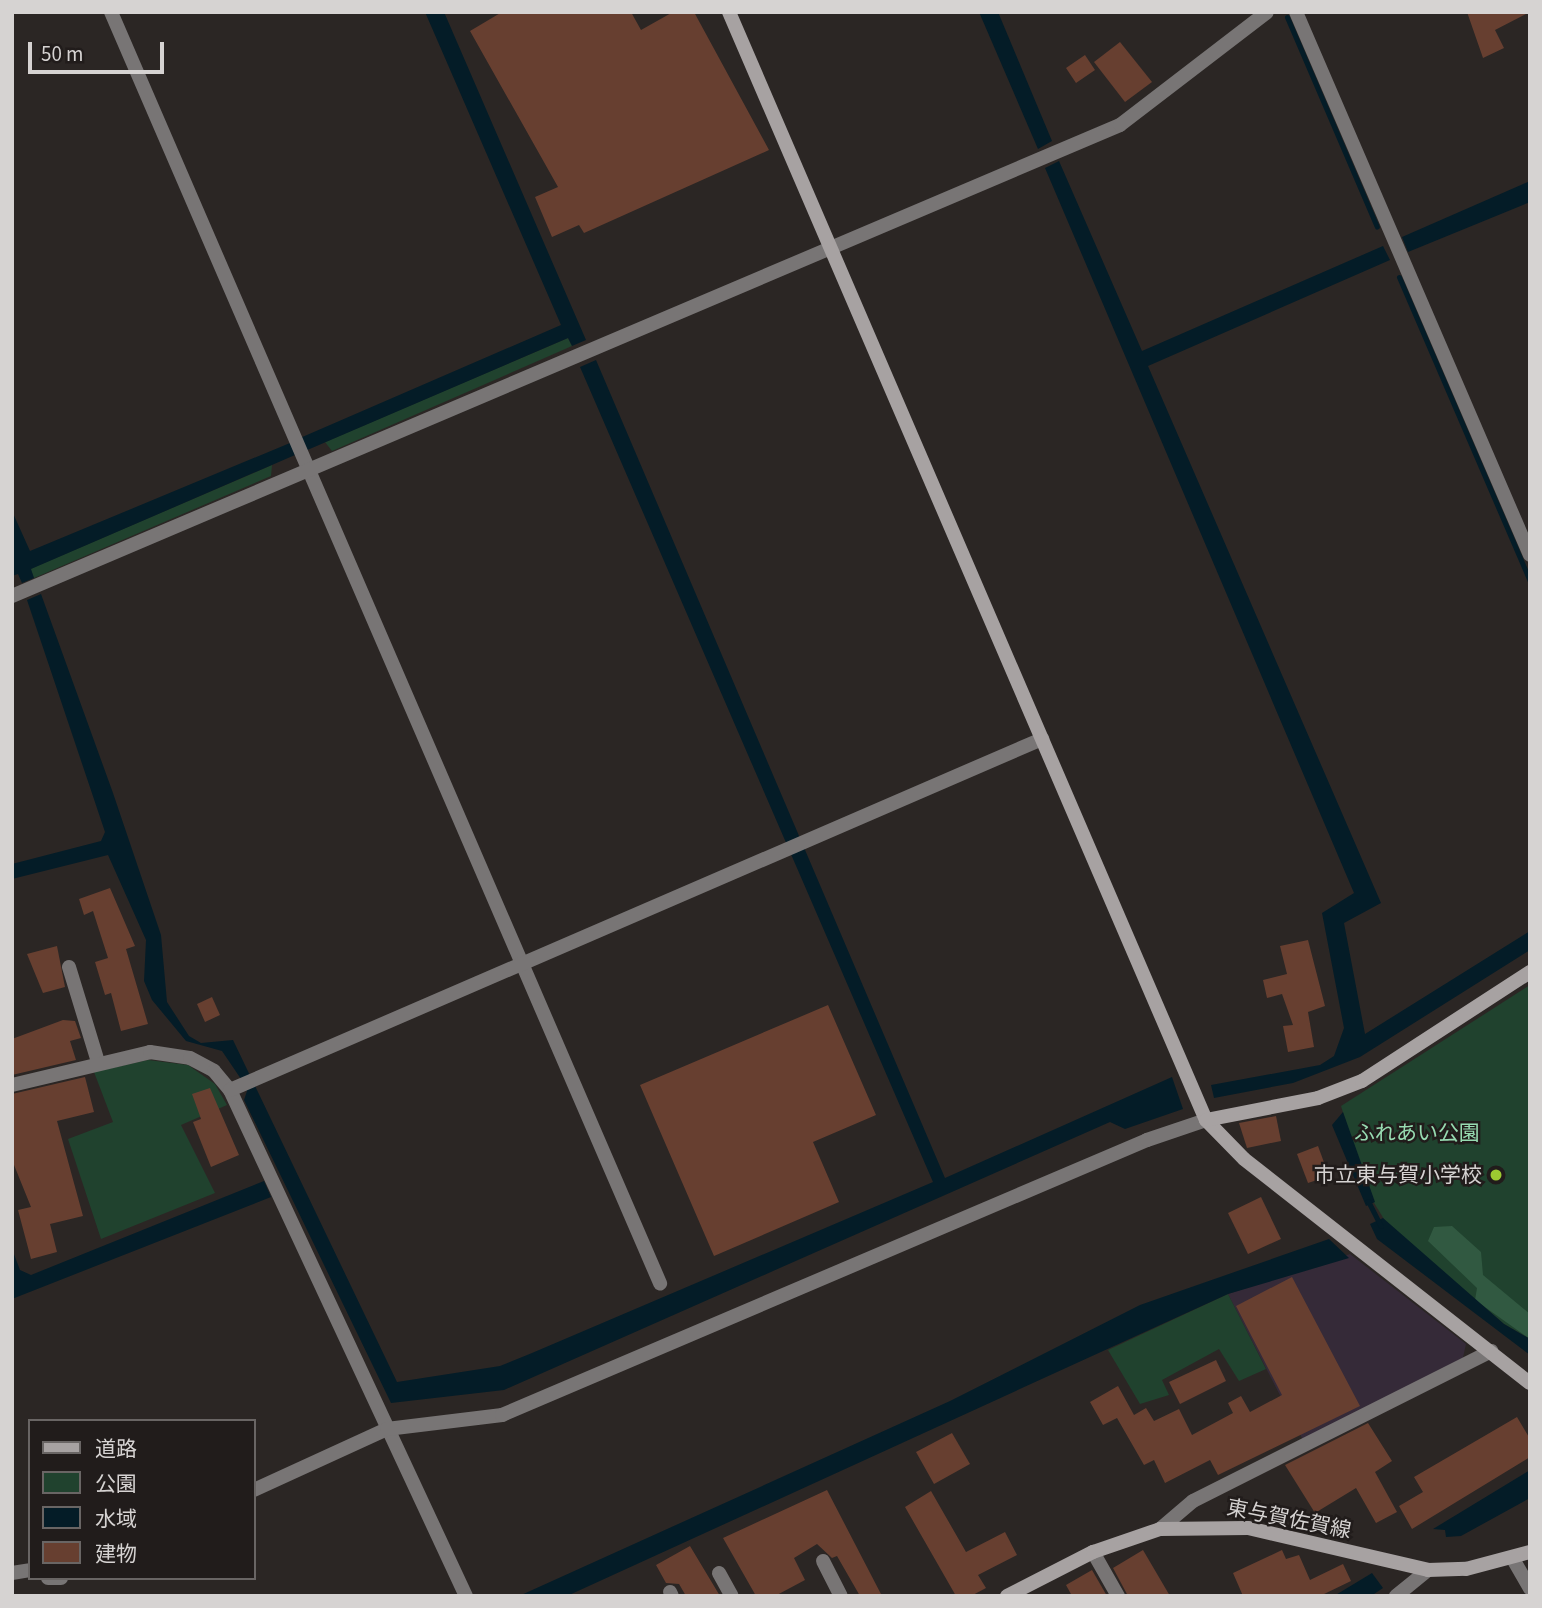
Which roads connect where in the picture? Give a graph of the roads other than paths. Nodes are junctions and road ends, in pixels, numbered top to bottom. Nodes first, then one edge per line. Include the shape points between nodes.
1 (111, 12) edge
2 (729, 12) edge
3 (1267, 12) edge
4 (1296, 12) edge
5 (831, 248) junction
6 (307, 470) junction
7 (1530, 555) edge
8 (12, 596) edge
9 (1042, 739) junction
10 (521, 964) junction
11 (69, 967) dead end
12 (1530, 972) edge
13 (98, 1062) junction
14 (12, 1085) edge
15 (235, 1088) junction
16 (1206, 1120) junction
17 (660, 1283) dead end
18 (1491, 1351) junction
19 (1530, 1383) edge
20 (387, 1430) junction
21 (256, 1489) edge
22 (1160, 1529) junction
23 (1093, 1552) junction
24 (1530, 1552) edge
25 (1513, 1559) junction
26 (823, 1561) dead end
27 (1428, 1570) junction
28 (719, 1573) dead end
29 (1530, 1588) edge
30 (466, 1596) edge
31 (732, 1596) edge
32 (841, 1596) edge
33 (1007, 1596) edge
34 (1118, 1596) edge
35 (1396, 1596) edge

1 - 6 street
2 - 5 street
3 - 5 street via 1136,115
4 - 7 street
5 - 6 street
5 - 9 street
6 - 8 street
6 - 10 street
9 - 10 street
9 - 16 street
10 - 15 street
10 - 17 street
11 - 13 street
12 - 16 street via 1362,1081 1318,1098
13 - 14 street
13 - 15 street via 149,1052 190,1058
15 - 20 street
16 - 18 street via 1244,1159
16 - 20 street via 1147,1140 502,1415
18 - 19 street
18 - 22 street via 1194,1501
20 - 21 street
20 - 30 street
22 - 23 street, 東与賀佐賀線
22 - 27 street, 東与賀佐賀線 via 1248,1528
23 - 33 street, 東与賀佐賀線
23 - 34 street
24 - 25 street, 東与賀佐賀線
25 - 27 street, 東与賀佐賀線
25 - 29 street
26 - 32 street
27 - 35 street
28 - 31 street

